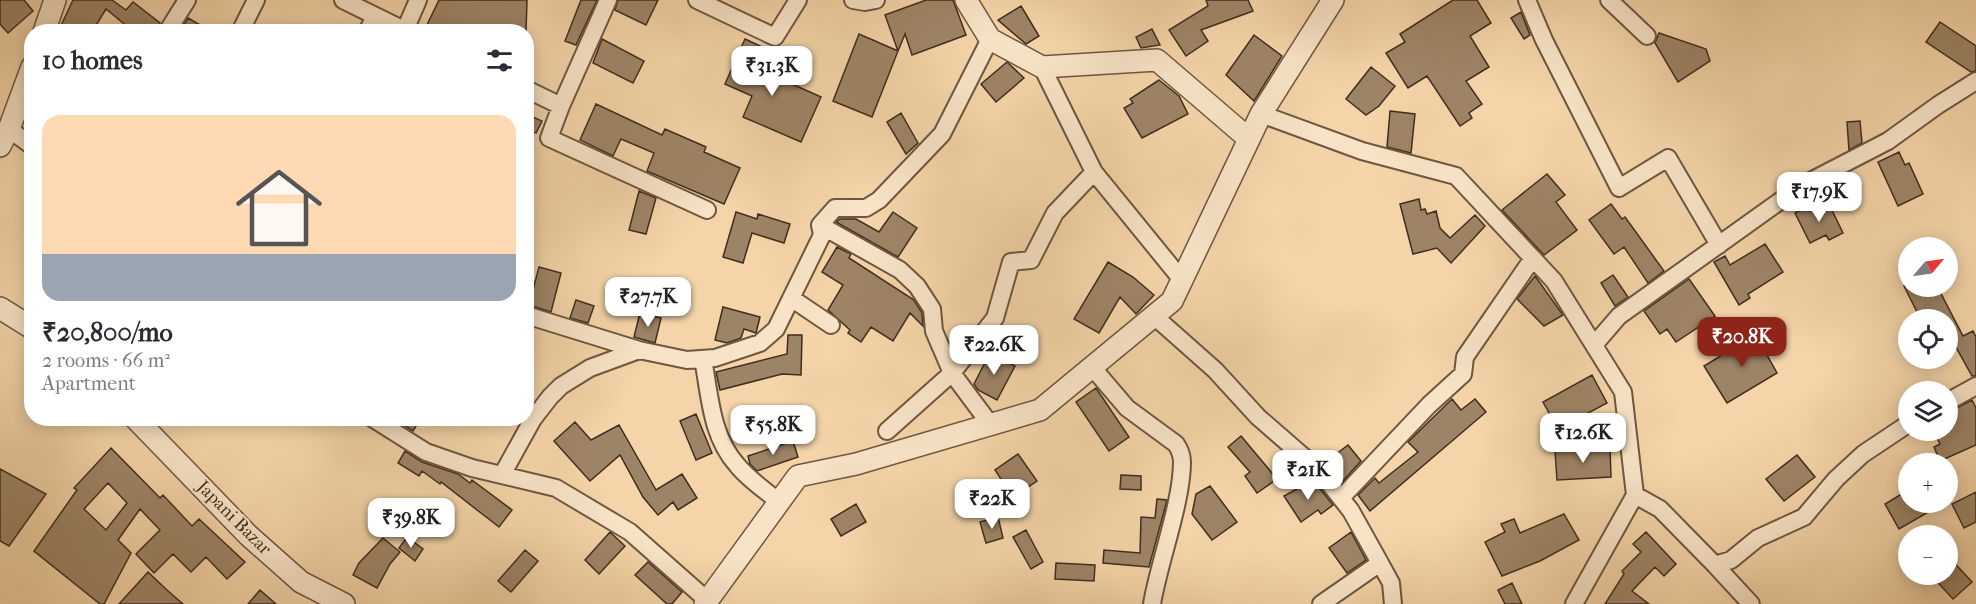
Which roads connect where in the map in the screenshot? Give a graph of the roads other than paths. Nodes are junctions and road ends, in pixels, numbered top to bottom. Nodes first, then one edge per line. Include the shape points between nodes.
1 (55, 0) edge
2 (187, 0) edge
3 (256, 0) edge
4 (343, 0) edge
5 (418, 0) edge
6 (608, 0) edge
7 (697, 0) edge
8 (798, 0) edge
9 (853, 0) edge
10 (876, 0) edge
11 (966, 0) edge
12 (1333, 0) edge
13 (1527, 0) edge
14 (1609, 0) edge
15 (375, 16) junction
16 (47, 24) edge
17 (172, 24) edge
18 (244, 24) edge
19 (371, 24) edge
20 (392, 24) edge
21 (409, 24) edge
22 (1647, 36) dead end
23 (990, 39) junction
24 (1042, 68) junction
25 (1976, 81) edge
26 (24, 88) edge
27 (534, 93) edge
28 (561, 106) junction
29 (1261, 114) junction
30 (5, 137) edge
31 (1249, 139) junction
32 (24, 143) edge
33 (1094, 172) junction
34 (706, 210) dead end
35 (820, 225) junction
36 (1719, 245) junction
37 (1533, 258) junction
38 (1182, 280) junction
39 (791, 298) junction
40 (0, 308) edge
41 (1154, 316) junction
42 (534, 317) edge
43 (24, 323) edge
44 (831, 325) dead end
45 (1594, 345) junction
46 (639, 350) junction
47 (703, 359) junction
48 (1092, 367) junction
49 (952, 373) junction
50 (1976, 386) edge
51 (1958, 396) edge
52 (534, 418) edge
53 (990, 424) junction
54 (143, 426) edge
55 (385, 426) edge
56 (529, 426) edge
57 (887, 431) dead end
58 (1898, 431) edge
59 (502, 475) junction
60 (1635, 495) junction
61 (1341, 498) junction
62 (779, 502) junction
63 (1380, 563) junction
64 (1715, 565) junction
65 (707, 602) edge
66 (344, 604) edge
67 (1152, 604) edge
68 (1321, 604) edge
69 (1393, 604) edge
70 (1574, 604) edge
71 (1751, 604) edge

1 - 16 street
2 - 17 street
3 - 18 street
4 - 15 street
5 - 21 street
6 - 28 street
7 - 8 street via 775,37
9 - 10 street
11 - 23 street
12 - 29 street
13 - 36 street via 1619,188 1668,158
14 - 22 street
15 - 19 street
15 - 20 street
23 - 24 street
23 - 35 street via 942,134 879,200 866,208 835,208
24 - 31 street via 1157,60
24 - 33 street
25 - 36 street via 1888,141 1801,186
26 - 30 street
27 - 28 street
28 - 34 street via 549,138
29 - 31 street
29 - 37 street via 1362,151 1456,176
30 - 32 street
31 - 38 street
33 - 38 street
33 - 49 street via 1055,213 1031,260 1011,262 995,318
35 - 39 street via 822,235
35 - 49 street via 900,270 917,286 932,309 934,331
36 - 45 street via 1619,316
37 - 45 street via 1554,281
37 - 61 street via 1465,357 1463,374
38 - 41 street via 1172,301
39 - 44 street
39 - 47 street via 776,329 760,343
40 - 43 street
41 - 48 street
41 - 61 street via 1215,370 1257,417 1319,470
42 - 46 street
45 - 60 street via 1623,392
46 - 47 street via 687,360
46 - 52 street via 590,368 561,386
47 - 62 street via 716,430 724,449
48 - 53 street via 1040,410
48 - 67 street via 1127,408 1176,444 1181,452 1175,506
49 - 53 street
49 - 57 street
50 - 51 street
53 - 62 street via 856,464 798,476
54 - 66 street, Japani Bazar via 248,535 301,582
55 - 59 street via 426,452
56 - 59 street
58 - 64 street via 1863,454 1804,517 1758,538 1731,560
59 - 65 street via 556,488 630,532
60 - 64 street via 1660,509
60 - 70 street
61 - 63 street via 1371,542
62 - 65 street
63 - 68 street
63 - 69 street via 1391,583
64 - 71 street

